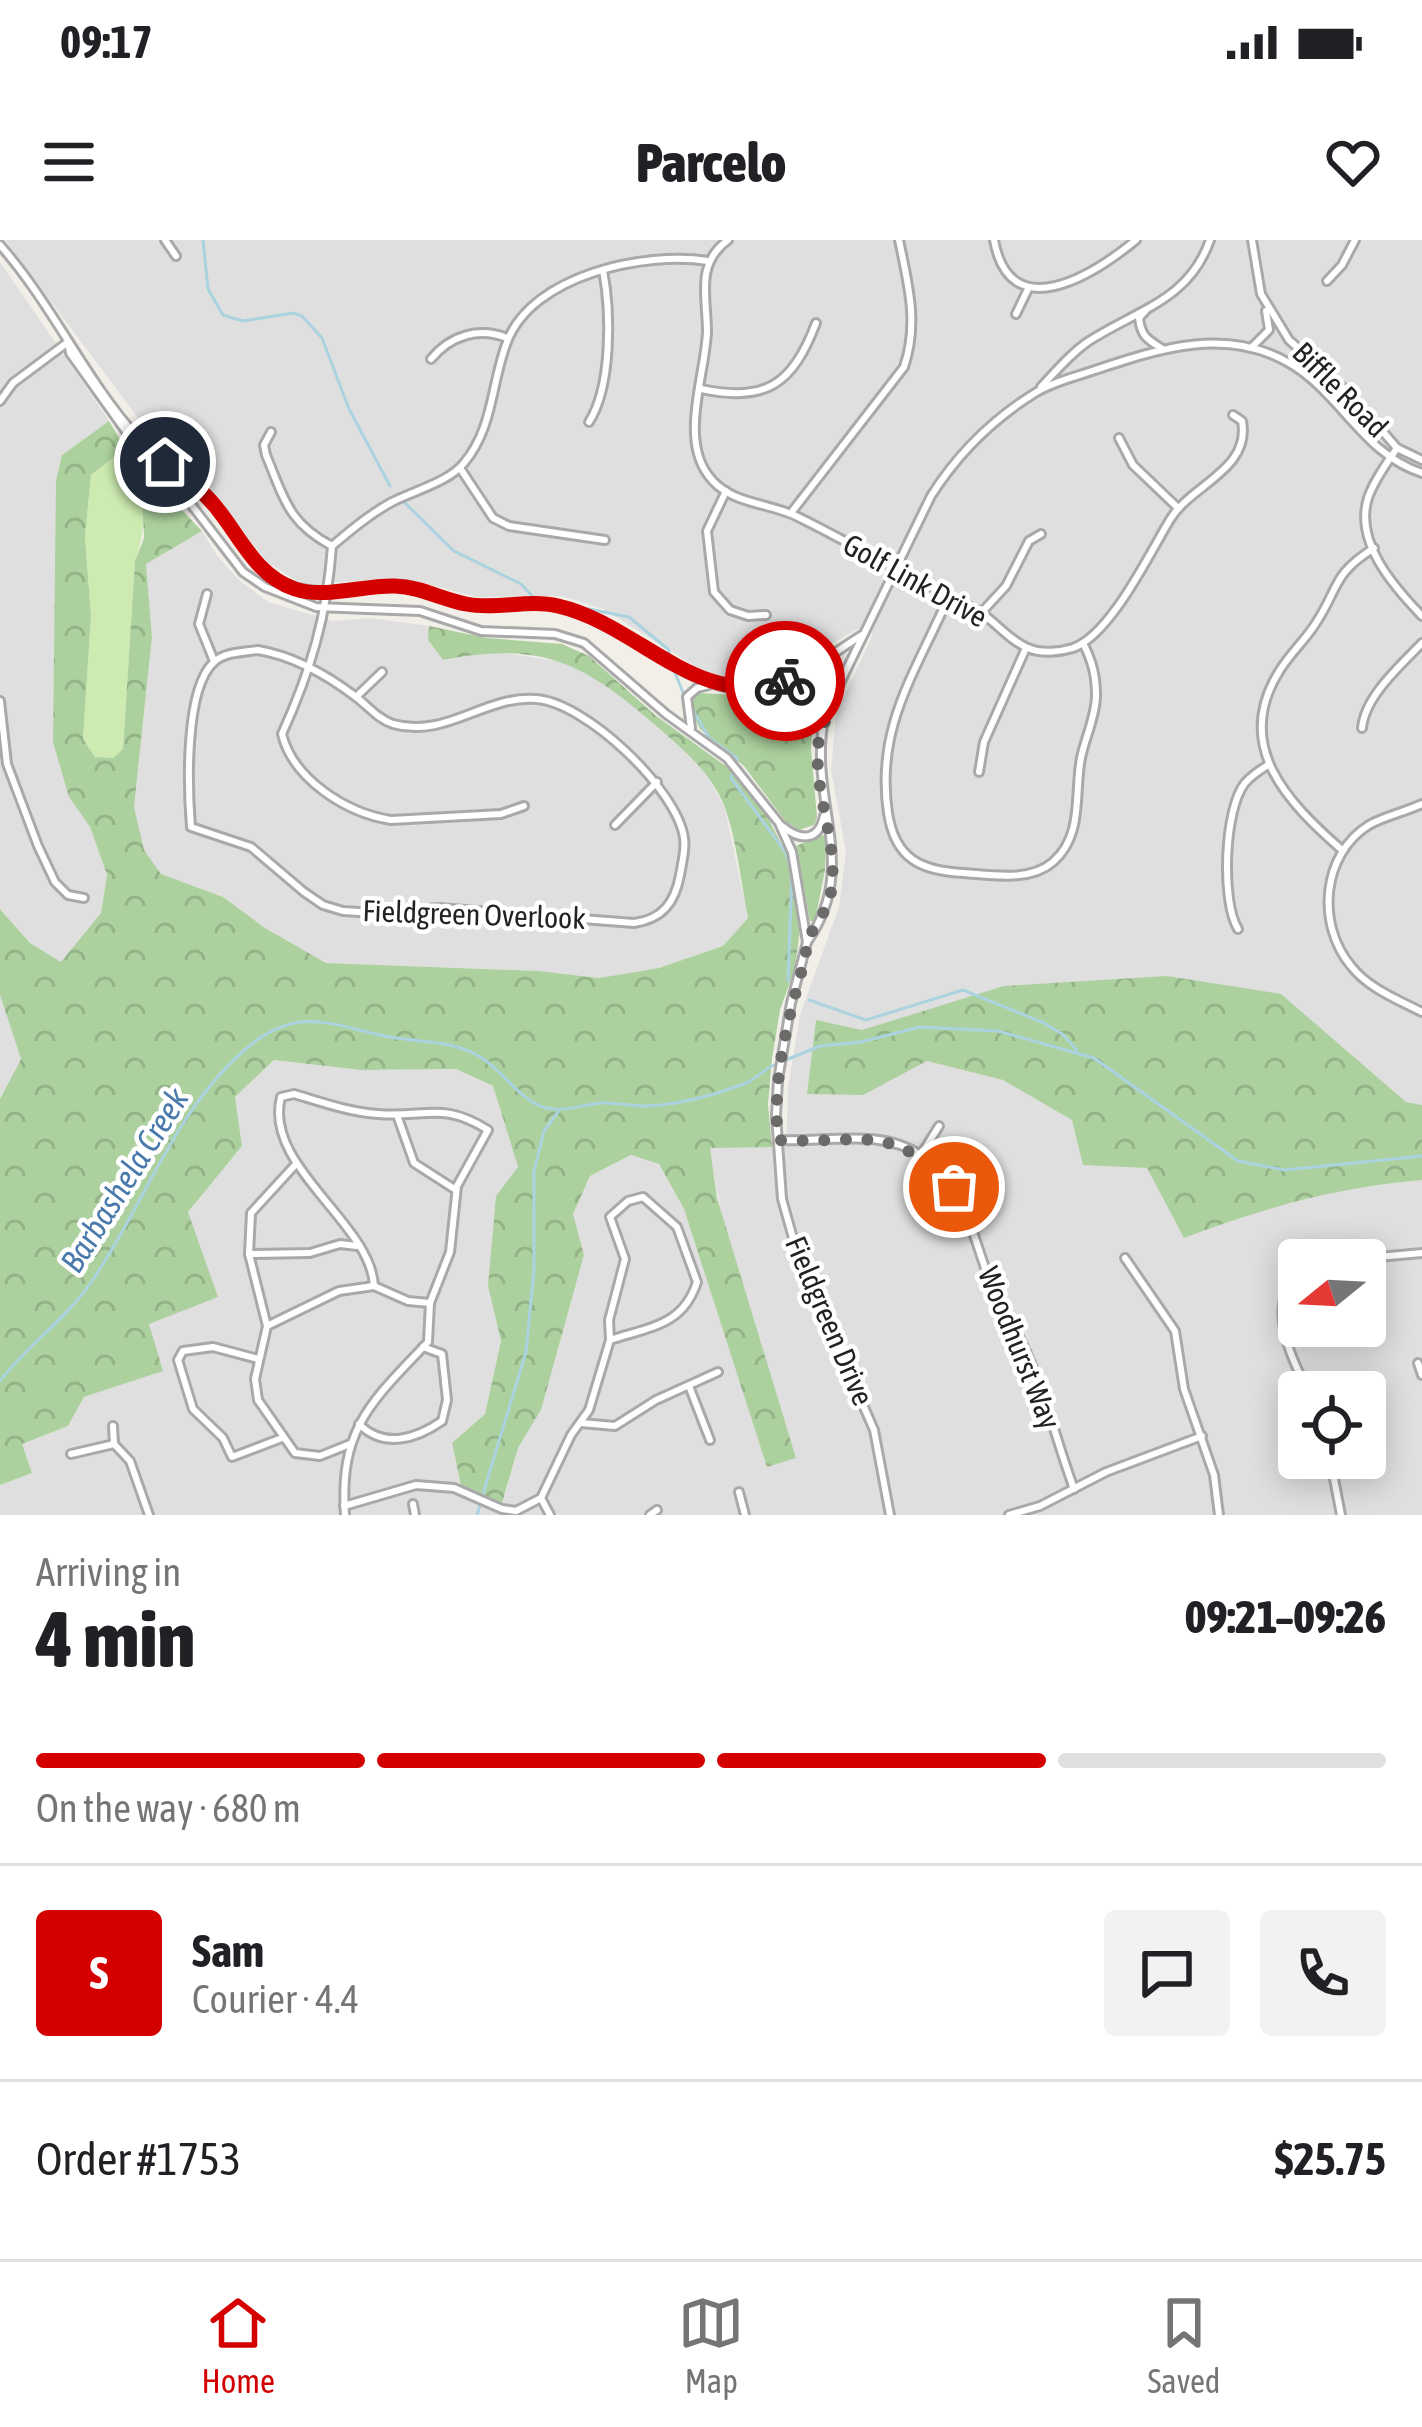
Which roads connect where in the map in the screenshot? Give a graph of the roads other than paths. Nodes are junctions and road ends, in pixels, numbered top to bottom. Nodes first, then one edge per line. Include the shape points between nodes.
1 (165, 240) edge
2 (728, 240) edge
3 (899, 240) edge
4 (994, 240) edge
5 (1136, 240) edge
6 (1210, 240) edge
7 (1252, 240) edge
8 (1350, 242) edge
9 (0, 245) edge
10 (176, 256) dead end
11 (708, 261) junction
12 (603, 270) junction
13 (1327, 281) dead end
14 (1028, 289) junction
15 (1261, 294) junction
16 (1148, 307) junction
17 (1016, 314) dead end
18 (816, 323) dead end
19 (507, 338) junction
20 (68, 342) junction
21 (1252, 347) junction
22 (1161, 348) junction
23 (431, 359) dead end
24 (701, 389) junction
25 (1037, 391) junction
26 (0, 401) edge
27 (1233, 415) dead end
28 (589, 422) dead end
29 (272, 432) dead end
30 (1119, 438) dead end
31 (1397, 448) junction
32 (1389, 459) junction
33 (1422, 460) edge
34 (460, 468) junction
35 (1422, 472) edge
36 (726, 491) junction
37 (1178, 508) junction
38 (791, 513) junction
39 (1041, 534) dead end
40 (605, 540) dead end
41 (332, 546) junction
42 (1374, 548) junction
43 (896, 569) junction
44 (329, 592) junction
45 (206, 594) dead end
46 (949, 596) junction
47 (327, 607) junction
48 (981, 613) junction
49 (766, 614) dead end
50 (1422, 616) edge
51 (865, 634) junction
52 (1083, 643) junction
53 (1422, 643) edge
54 (1026, 648) junction
55 (214, 662) junction
56 (310, 668) junction
57 (802, 671) junction
58 (382, 672) dead end
59 (719, 685) junction
60 (356, 697) junction
61 (0, 700) edge
62 (830, 706) junction
63 (1362, 728) dead end
64 (693, 732) junction
65 (1268, 765) junction
66 (979, 772) dead end
67 (657, 782) junction
68 (1422, 804) edge
69 (524, 806) dead end
70 (825, 811) junction
71 (779, 823) junction
72 (615, 825) dead end
73 (1342, 850) junction
74 (84, 898) dead end
75 (1238, 929) dead end
76 (807, 942) junction
77 (1422, 1012) edge
78 (397, 1115) junction
79 (939, 1126) dead end
80 (778, 1140) junction
81 (921, 1155) junction
82 (297, 1163) junction
83 (456, 1190) junction
84 (359, 1246) junction
85 (1422, 1253) edge
86 (249, 1254) junction
87 (1386, 1256) edge
88 (1125, 1258) dead end
89 (374, 1286) junction
90 (430, 1303) junction
91 (267, 1326) junction
92 (610, 1340) junction
93 (423, 1347) junction
94 (258, 1359) junction
95 (1418, 1363) dead end
96 (718, 1372) dead end
97 (1422, 1375) edge
98 (689, 1386) junction
99 (581, 1423) junction
100 (359, 1424) junction
101 (113, 1426) dead end
102 (1202, 1436) junction
103 (283, 1438) junction
104 (710, 1440) dead end
105 (114, 1444) junction
106 (350, 1444) junction
107 (71, 1454) dead end
108 (1334, 1479) edge
109 (1074, 1489) junction
110 (739, 1492) dead end
111 (541, 1498) junction
112 (413, 1504) dead end
113 (345, 1510) edge
114 (149, 1515) edge
115 (415, 1515) edge
116 (550, 1515) edge
117 (746, 1515) edge
118 (890, 1515) edge
119 (1009, 1515) edge
120 (1219, 1515) edge
121 (1341, 1515) edge

1 - 10 street
2 - 11 street
3 - 38 street via 914,313 904,367
4 - 14 street via 1002,271
5 - 14 street via 1071,280
6 - 16 street via 1180,291
7 - 15 street, Biffle Road
8 - 13 street
9 - 20 street, Fieldgreen Drive
11 - 12 street via 670,257
11 - 24 street
12 - 19 street via 541,298
12 - 28 street via 610,305 600,405
14 - 17 street
15 - 21 street via 1271,324
15 - 31 street, Biffle Road via 1289,340
16 - 22 street via 1140,330
16 - 25 street via 1084,344
18 - 24 street via 806,349 769,389
19 - 23 street via 467,334
19 - 34 street via 481,438
20 - 26 street
20 - 44 street, Fieldgreen Drive via 139,440 195,484 269,575 296,589
20 - 47 street, Fieldgreen Drive via 125,430 243,572 289,599
21 - 22 street
21 - 32 street, Biffle Road via 1306,375
22 - 25 street
24 - 36 street via 698,453
25 - 43 street via 950,466
27 - 37 street via 1244,434 1235,459
29 - 41 street via 266,455 291,516
30 - 37 street via 1133,465
31 - 32 street
31 - 33 street, Biffle Road
32 - 35 street, Biffle Road
32 - 42 street via 1366,505
34 - 40 street via 493,518 509,526
34 - 41 street via 387,504
36 - 38 street, Golf Link Drive
36 - 49 street via 707,531 714,592 730,610
37 - 52 street via 1105,623
38 - 43 street, Golf Link Drive
39 - 48 street
41 - 44 street
42 - 50 street via 1394,587
42 - 65 street via 1342,570 1325,610 1280,671 1264,708
43 - 46 street, Golf Link Drive
43 - 51 street
44 - 47 street
44 - 59 street, Fieldgreen Drive via 398,586 465,604 554,604 605,621
45 - 55 street via 199,624
46 - 48 street, Golf Link Drive
46 - 52 street via 884,758 890,831 919,866 1010,875 1038,872 1063,851 1076,823 1096,700
47 - 56 street
47 - 64 street, Fieldgreen Drive via 420,611 481,631 573,639
48 - 54 street, Golf Link Drive
51 - 57 street, Fieldgreen Drive
51 - 62 street
52 - 54 street
53 - 63 street via 1382,688
54 - 66 street
55 - 56 street, Fieldgreen Overlook via 258,650
55 - 67 street, Fieldgreen Overlook via 195,710 191,827 250,847 323,905 375,914 439,908 654,918 677,894 684,837
56 - 60 street, Fieldgreen Overlook
56 - 69 street via 282,734 287,754 363,814 391,820
57 - 59 street, Fieldgreen Drive via 764,688
57 - 62 street via 823,681
58 - 60 street
59 - 64 street via 687,697
60 - 67 street, Fieldgreen Overlook via 380,719 415,728 513,700 556,703
61 - 74 street via 7,764 38,846 55,883
62 - 70 street via 818,745
64 - 71 street, Fieldgreen Drive via 727,758
65 - 73 street
65 - 75 street via 1245,782 1228,835 1229,916
67 - 72 street
68 - 73 street via 1367,826
70 - 71 street via 810,837 795,837
70 - 76 street via 832,884
71 - 76 street, Fieldgreen Drive via 792,852
73 - 77 street via 1328,890 1339,947 1364,980
76 - 80 street, Fieldgreen Drive via 783,1045
78 - 82 street via 281,1097
78 - 83 street via 413,1163
78 - 83 street via 439,1110 488,1130
79 - 81 street
80 - 81 street via 870,1138
80 - 118 street, Fieldgreen Drive via 782,1199 798,1256 874,1430
81 - 109 street, Woodhurst Way via 967,1211
82 - 84 street
82 - 86 street via 251,1213
83 - 90 street via 450,1252
84 - 86 street
84 - 89 street
85 - 87 street
86 - 91 street
88 - 102 street via 1174,1331
89 - 90 street
89 - 91 street via 339,1291
90 - 93 street
91 - 94 street
92 - 92 street via 626,1259 610,1216 643,1197 676,1227 697,1282 675,1318
92 - 99 street
93 - 100 street
93 - 100 street via 442,1354 442,1421 398,1440
94 - 103 street via 258,1400
94 - 103 street via 202,1347 178,1360 193,1409 232,1457
95 - 97 street
96 - 98 street
98 - 99 street via 615,1426
98 - 104 street
99 - 111 street
100 - 106 street
101 - 105 street
102 - 109 street
102 - 120 street
103 - 106 street via 295,1453 320,1456
105 - 107 street
105 - 114 street via 130,1461
106 - 113 street
108 - 121 street
109 - 119 street
110 - 117 street
111 - 113 street via 516,1511 454,1488 416,1485
111 - 116 street
112 - 115 street

